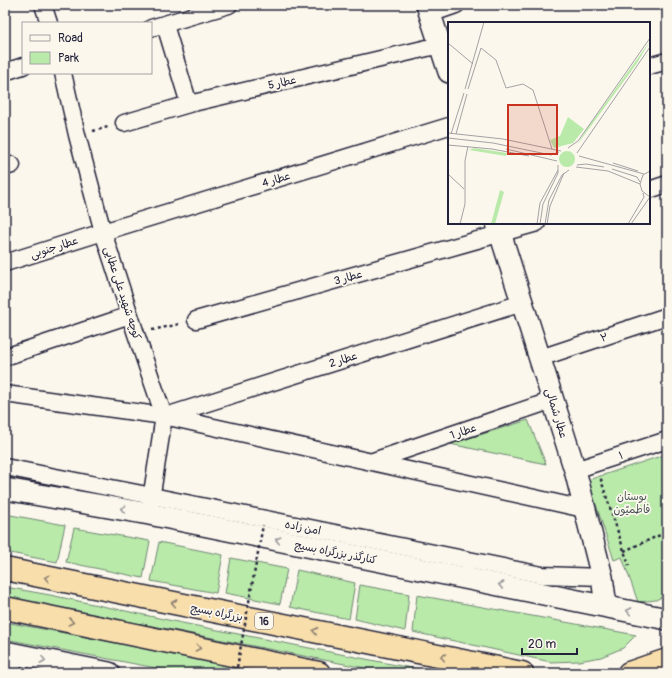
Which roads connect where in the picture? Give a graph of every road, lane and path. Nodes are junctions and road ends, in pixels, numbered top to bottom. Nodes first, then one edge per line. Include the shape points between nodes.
1 (44, 5) edge
2 (229, 5) edge
3 (456, 5) edge
4 (662, 5) edge
5 (429, 9) edge
6 (667, 9) edge
7 (49, 22) edge
8 (158, 26) edge
9 (440, 45) junction
10 (667, 61) edge
11 (22, 66) edge
12 (650, 66) edge
13 (448, 69) edge
14 (5, 72) edge
15 (63, 74) edge
16 (189, 104) junction
17 (124, 123) joint
18 (448, 126) edge
19 (77, 135) junction
20 (667, 184) edge
21 (650, 190) edge
22 (529, 224) edge
23 (499, 228) edge
24 (103, 232) junction
25 (5, 263) edge
26 (522, 302) junction
27 (130, 315) junction
28 (667, 316) edge
29 (196, 320) joint
30 (136, 334) junction
31 (5, 357) edge
32 (540, 358) junction
33 (5, 394) edge
34 (553, 400) junction
35 (164, 416) junction
36 (667, 440) edge
37 (373, 462) junction
38 (5, 467) edge
39 (575, 470) junction
40 (608, 477) dead end
41 (5, 489) edge
42 (150, 505) junction
43 (584, 509) junction
44 (263, 524) dead end
45 (667, 532) edge
46 (624, 551) junction
47 (629, 566) dead end
48 (5, 569) edge
49 (602, 577) junction
50 (606, 606) junction
51 (5, 608) edge
52 (667, 619) edge
53 (11, 660) edge
54 (667, 660) edge
55 (109, 673) edge
56 (236, 673) edge
57 (319, 673) edge
58 (522, 673) edge
59 (629, 673) edge

1 - 7 street
2 - 8 street
3 - 5 street
4 - 6 path
5 - 9 street
8 - 16 street
9 - 13 street
9 - 16 street, عطار 5
10 - 12 street
11 - 14 street
15 - 19 street, کوچه شهید علی عطایی
16 - 17 street, عطار 5
17 - 19 path
18 - 24 street, عطار 4
19 - 24 street, کوچه شهید علی عطایی
20 - 21 street
22 - 23 street, عطار 3
23 - 26 street, عطار شمالی
23 - 29 street, عطار 3
24 - 25 street, عطار جنوبی
24 - 27 street, کوچه شهید علی عطایی
26 - 32 street, عطار شمالی
26 - 35 street, عطار 2
27 - 30 street, کوچه شهید علی عطایی
27 - 31 street
28 - 32 street, ۲
29 - 30 path
30 - 35 street, کوچه شهید علی عطایی
32 - 34 street, عطار شمالی
33 - 35 street
34 - 37 street, عطار 1
34 - 39 street, عطار شمالی
35 - 37 street
35 - 42 street, کوچه شهید علی عطایی
36 - 39 street, ۱
37 - 43 street
38 - 42 street, امن زاده
39 - 43 street, عطار شمالی
40 - 46 path via 601,480
42 -> 41 street, کنارگذر بزرگراه بسیج
42 - 49 street, امن زاده via 542,575
50 -> 42 street, کنارگذر بزرگراه بسیج
43 - 49 street, عطار شمالی
44 - 56 path, bridge
45 - 46 path
46 - 47 path
58 -> 48 highway, بزرگراه بسیج / 16
49 - 50 street, عطار شمالی
52 -> 50 street, کنارگذر بزرگراه بسیج
51 -> 57 highway
53 -> 55 street
54 - 59 highway

